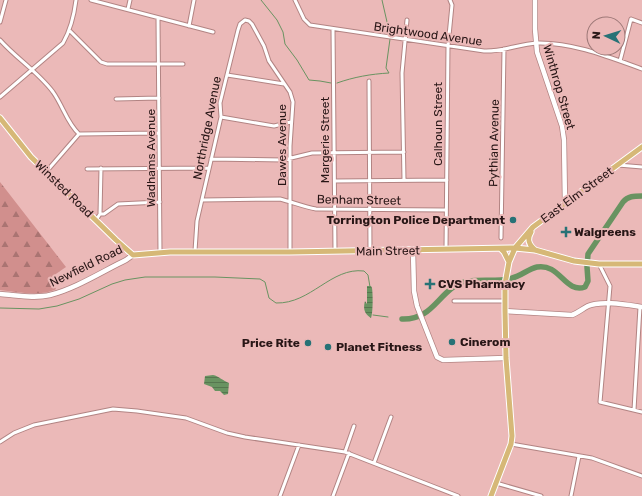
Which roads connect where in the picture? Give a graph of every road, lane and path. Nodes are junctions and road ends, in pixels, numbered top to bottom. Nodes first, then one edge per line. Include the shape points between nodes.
1 (6, 0) edge
2 (76, 0) edge
3 (90, 0) edge
4 (130, 0) edge
5 (194, 0) edge
6 (295, 0) edge
7 (450, 0) edge
8 (535, 0) edge
9 (128, 9) junction
10 (158, 18) junction
11 (407, 20) dead end
12 (0, 22) edge
13 (642, 23) edge
14 (252, 24) joint
15 (188, 26) junction
16 (333, 29) junction
17 (70, 31) junction
18 (214, 32) dead end
19 (406, 39) junction
20 (0, 40) edge
21 (536, 43) junction
22 (448, 46) junction
23 (504, 49) junction
24 (620, 61) junction
25 (159, 64) junction
26 (183, 64) dead end
27 (32, 69) junction
28 (642, 69) edge
29 (227, 75) junction
30 (369, 81) dead end
31 (284, 84) junction
32 (0, 97) edge
33 (159, 98) junction
34 (116, 99) dead end
35 (220, 117) junction
36 (0, 118) edge
37 (291, 122) junction
38 (159, 133) junction
39 (79, 134) junction
40 (642, 147) edge
41 (404, 152) junction
42 (335, 153) junction
43 (370, 153) junction
44 (211, 159) junction
45 (290, 159) junction
46 (617, 165) junction
47 (642, 166) edge
48 (101, 168) junction
49 (160, 168) junction
50 (209, 168) junction
51 (87, 169) dead end
52 (46, 172) junction
53 (404, 180) junction
54 (447, 180) junction
55 (334, 181) junction
56 (370, 181) junction
57 (202, 200) junction
58 (291, 201) junction
59 (160, 202) junction
60 (565, 204) junction
61 (335, 210) junction
62 (370, 210) junction
63 (446, 210) junction
64 (100, 214) junction
65 (96, 220) junction
66 (533, 228) junction
67 (501, 238) dead end
68 (515, 248) junction
69 (501, 249) junction
70 (413, 250) junction
71 (446, 250) junction
72 (535, 250) junction
73 (195, 251) junction
74 (335, 251) junction
75 (370, 251) junction
76 (160, 252) junction
77 (290, 252) junction
78 (133, 254) junction
79 (509, 262) junction
80 (599, 264) junction
81 (642, 264) edge
82 (0, 294) edge
83 (454, 301) dead end
84 (505, 301) junction
85 (608, 304) junction
86 (641, 307) edge
87 (505, 311) junction
88 (506, 358) junction
89 (634, 410) junction
90 (642, 412) edge
91 (392, 417) dead end
92 (354, 426) dead end
93 (0, 442) edge
94 (511, 444) junction
95 (299, 445) junction
96 (344, 452) junction
97 (350, 453) junction
98 (579, 456) junction
99 (374, 463) junction
100 (642, 476) edge
101 (496, 483) junction
102 (280, 496) edge
103 (333, 496) edge
104 (458, 496) edge
105 (491, 496) edge
106 (541, 496) edge
107 (571, 496) edge

1 - 12 street
2 - 17 street
3 - 9 street
4 - 9 street
5 - 15 street
6 - 16 street, Brightwood Avenue via 307,23
7 - 22 street, Calhoun Street via 452,16
8 - 21 street, Winthrop Street
9 - 10 street
10 - 15 street
10 - 25 street, Wadhams Avenue
11 - 19 street
13 - 24 street via 631,19
14 - 29 street, Northridge Avenue via 246,20 240,24
14 - 31 street, Dawes Avenue via 269,61
15 - 18 street
16 - 19 street, Brightwood Avenue
16 - 42 street, Margerie Street
17 - 25 street via 106,64
17 - 27 street via 63,43
19 - 22 street, Brightwood Avenue
19 - 41 street via 402,72
20 - 27 street
21 - 23 street, Brightwood Avenue
21 - 24 street, Brightwood Avenue via 561,44
21 - 60 street, Winthrop Street via 562,126
22 - 23 street, Brightwood Avenue via 484,51
22 - 54 street, Calhoun Street
23 - 67 street, Pythian Avenue
24 - 28 street, Brightwood Avenue
25 - 26 street
25 - 33 street, Wadhams Avenue
27 - 32 street
27 - 39 street via 54,93 72,128
29 - 31 street
29 - 35 street, Northridge Avenue via 220,103
30 - 43 street
31 - 37 street, Dawes Avenue via 293,102
33 - 34 street
33 - 38 street, Wadhams Avenue
35 - 37 street via 274,126
35 - 44 street, Northridge Avenue
36 - 52 main road, Winsted Road
37 - 45 street, Dawes Avenue
38 - 39 street
38 - 49 street, Wadhams Avenue
39 - 52 street
40 - 46 main road, East Elm Street
41 - 43 street
41 - 53 street
42 - 43 street
42 - 45 street via 312,153
42 - 55 street, Margerie Street
43 - 56 street
44 - 45 street
44 - 50 street, Northridge Avenue
45 - 58 street, Dawes Avenue
46 - 47 street
46 - 60 main road, East Elm Street
48 - 49 street
48 - 51 street
48 - 64 street
49 - 50 street
49 - 59 street, Wadhams Avenue
50 - 57 street, Northridge Avenue
52 - 65 main road, Winsted Road
53 - 54 street
53 - 56 street
54 - 63 street, Calhoun Street
55 - 56 street
55 - 61 street, Margerie Street
56 - 62 street
57 - 58 street, Benham Street
57 - 73 street, Northridge Avenue via 197,221
58 - 61 street, Benham Street via 308,208
58 - 77 street, Dawes Avenue
59 - 64 street via 118,204
59 - 76 street, Wadhams Avenue
60 - 66 main road, East Elm Street
61 - 62 street, Benham Street
61 - 74 street, Margerie Street
62 - 63 street, Benham Street
62 - 75 street
63 - 71 street, Calhoun Street
64 - 65 street
65 - 78 main road, Winsted Road
66 - 68 main road, East Elm Street
66 - 72 main road via 528,240
68 - 69 main road, Main Street
68 - 72 main road, Main Street
68 - 79 main road, East Elm Street
69 - 71 main road, Main Street
69 - 79 main road
70 - 71 main road, Main Street
70 - 75 main road, Main Street
70 - 88 street via 414,291 419,311 438,358
72 - 80 main road, Main Street via 574,261
73 - 76 main road, Main Street
73 - 77 main road, Main Street
74 - 75 main road, Main Street
74 - 77 main road, Main Street
76 - 78 main road, Main Street
78 - 82 street, Newfield Road via 126,260 49,295
79 - 84 main road, East Elm Street via 504,284
80 - 81 main road, Main Street
80 - 85 street via 610,286
83 - 84 street
84 - 87 main road, East Elm Street
85 - 86 street
85 - 87 street via 588,306 572,315
85 - 89 street via 600,402
86 - 89 street
87 - 88 main road, East Elm Street
88 - 94 main road, East Elm Street
89 - 90 street
91 - 99 street
92 - 96 street
93 - 95 street via 34,425 113,409 186,418 227,433
94 - 98 street
94 - 101 main road, East Elm Street
95 - 96 street
95 - 102 street
96 - 97 street
97 - 99 street
97 - 103 street
98 - 100 street via 592,458
98 - 107 street
99 - 104 street
101 - 105 main road, East Elm Street
101 - 106 street

